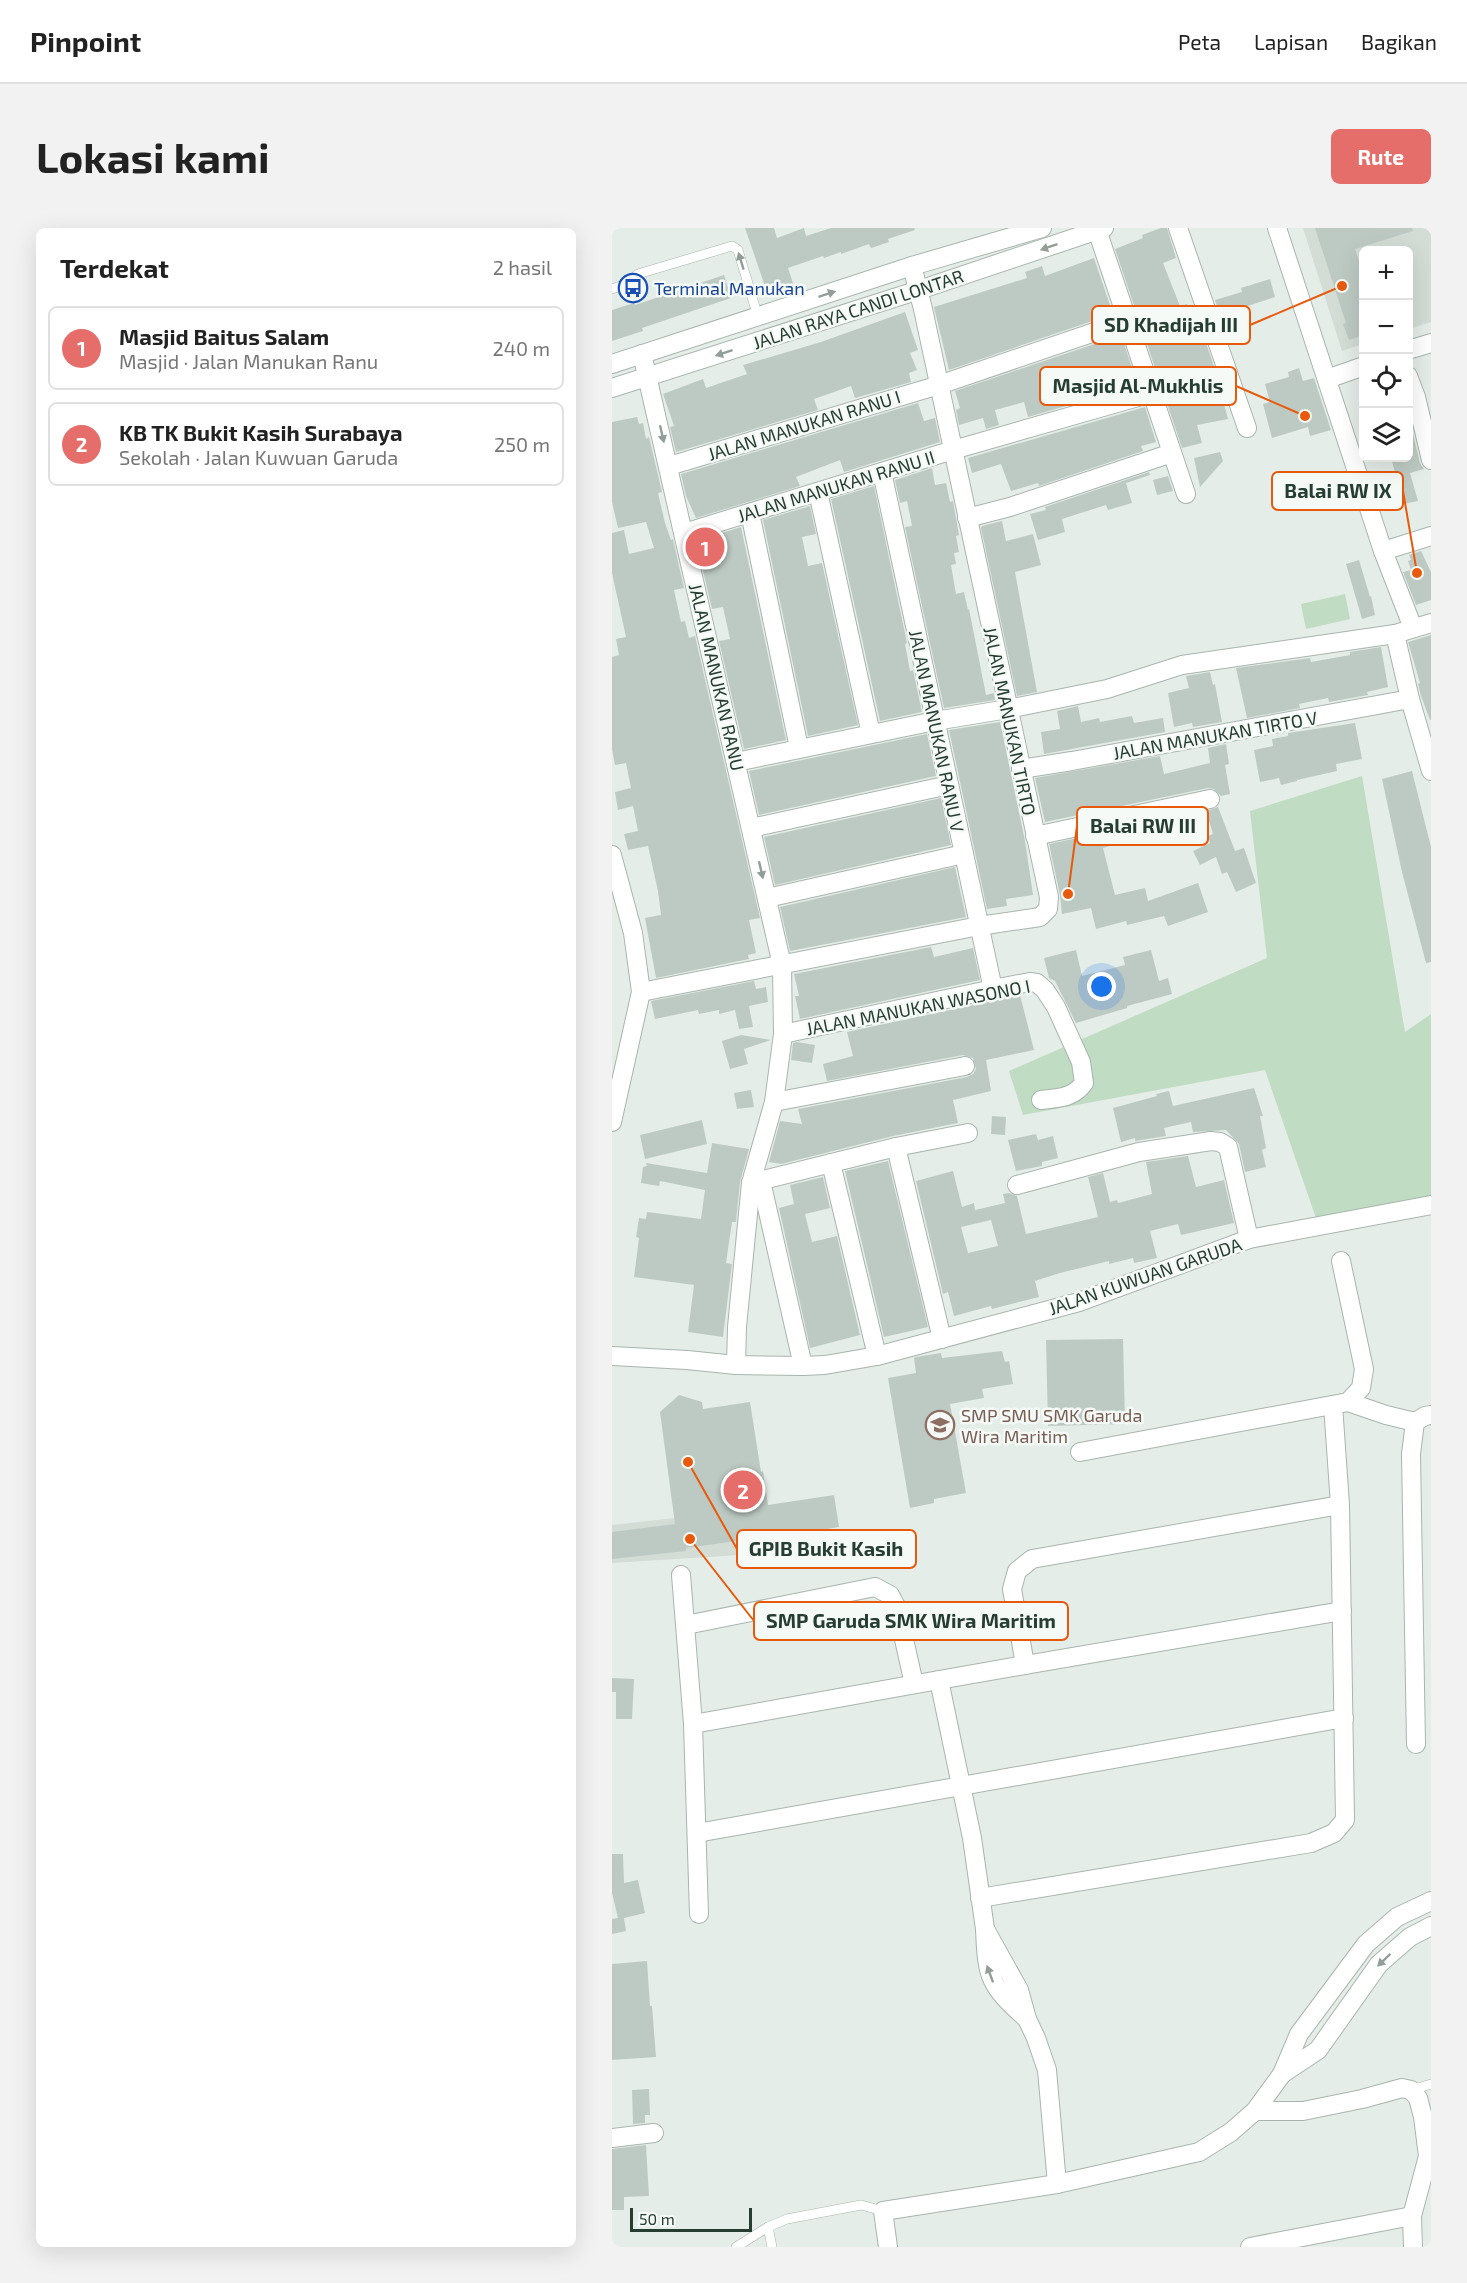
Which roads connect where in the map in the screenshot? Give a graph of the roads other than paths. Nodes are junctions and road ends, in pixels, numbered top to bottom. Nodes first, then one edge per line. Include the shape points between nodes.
1 (1178, 228) edge
2 (1276, 228) edge
3 (1101, 229) edge
4 (1031, 230) edge
5 (912, 266) junction
6 (612, 289) edge
7 (919, 290) junction
8 (758, 316) junction
9 (1127, 321) junction
10 (1431, 343) edge
11 (1413, 348) edge
12 (642, 354) junction
13 (612, 364) edge
14 (1359, 368) edge
15 (649, 377) junction
16 (1327, 379) junction
17 (939, 384) junction
18 (612, 388) edge
19 (1413, 389) edge
20 (1152, 393) junction
21 (1247, 429) dead end
22 (953, 450) junction
23 (1172, 453) junction
24 (1431, 460) edge
25 (669, 466) junction
26 (882, 472) junction
27 (818, 492) junction
28 (1186, 494) dead end
29 (750, 513) junction
30 (968, 518) junction
31 (684, 533) junction
32 (1431, 536) edge
33 (1383, 550) junction
34 (1431, 623) edge
35 (1413, 628) junction
36 (1395, 634) junction
37 (1410, 699) junction
38 (1008, 710) junction
39 (935, 721) junction
40 (1425, 727) edge
41 (871, 734) junction
42 (798, 748) junction
43 (736, 762) junction
44 (1021, 769) junction
45 (1431, 771) edge
46 (949, 785) junction
47 (1210, 799) dead end
48 (751, 828) junction
49 (1035, 836) junction
50 (964, 854) junction
51 (612, 855) edge
52 (767, 898) junction
53 (980, 926) junction
54 (782, 965) junction
55 (993, 989) junction
56 (641, 992) junction
57 (783, 1034) junction
58 (965, 1066) dead end
59 (1041, 1100) dead end
60 (774, 1102) junction
61 (612, 1122) edge
62 (968, 1133) dead end
63 (896, 1147) junction
64 (831, 1164) junction
65 (756, 1182) junction
66 (1017, 1185) dead end
67 (1431, 1205) edge
68 (1249, 1239) junction
69 (1341, 1261) dead end
70 (942, 1339) junction
71 (612, 1356) edge
72 (877, 1356) junction
73 (736, 1365) junction
74 (803, 1366) junction
75 (1340, 1404) junction
76 (1423, 1418) edge
77 (1080, 1452) dead end
78 (1340, 1505) junction
79 (681, 1575) dead end
80 (1423, 1576) edge
81 (1342, 1611) junction
82 (686, 1625) junction
83 (1025, 1665) junction
84 (939, 1680) junction
85 (914, 1684) junction
86 (1344, 1718) junction
87 (693, 1724) junction
88 (1416, 1744) dead end
89 (961, 1787) junction
90 (697, 1833) junction
91 (980, 1898) junction
92 (1431, 1901) edge
93 (699, 1914) dead end
94 (1397, 1917) junction
95 (1431, 1926) edge
96 (1410, 1937) junction
97 (1282, 2074) junction
98 (1431, 2084) edge
99 (1411, 2090) junction
100 (1255, 2111) junction
101 (654, 2133) dead end
102 (612, 2138) edge
103 (1057, 2184) junction
104 (883, 2211) junction
105 (1412, 2216) junction
106 (768, 2228) junction
107 (736, 2247) edge
108 (772, 2247) edge
109 (888, 2247) edge
110 (1250, 2247) edge
111 (1413, 2247) edge

1 - 21 street
2 - 16 street
3 -> 7 street, JALAN RAYA CANDI LONTAR
3 - 9 street
4 - 5 street, JALAN RAYA CANDI LONTAR
5 - 7 street, JALAN MANUKAN TIRTO
8 -> 5 street, JALAN RAYA CANDI LONTAR
8 -> 6 lane via 738,250 732,246 638,274
7 -> 15 street, JALAN RAYA CANDI LONTAR
7 - 17 street, JALAN MANUKAN TIRTO
8 - 12 street, JALAN RAYA CANDI LONTAR
9 - 17 street, JALAN MANUKAN RANU I
9 - 20 street
10 - 11 street
12 - 13 street, JALAN RAYA CANDI LONTAR
12 - 15 street, JALAN MANUKAN RANU
14 - 16 street
15 - 18 street, JALAN RAYA CANDI LONTAR
15 -> 25 street, JALAN MANUKAN RANU
16 - 33 street
17 - 22 street, JALAN MANUKAN TIRTO
17 - 25 street, JALAN MANUKAN RANU I
19 - 24 street
20 - 22 street, JALAN MANUKAN RANU II
20 - 23 street
22 - 26 street, JALAN MANUKAN RANU II
22 - 30 street, JALAN MANUKAN TIRTO
23 - 28 street
23 - 30 street
25 - 31 street, JALAN MANUKAN RANU
26 - 27 street, JALAN MANUKAN RANU II
26 - 39 street, JALAN MANUKAN RANU V
27 - 29 street, JALAN MANUKAN RANU II
27 - 41 street
29 - 31 street, JALAN MANUKAN RANU II
29 - 42 street
30 - 38 street, JALAN MANUKAN TIRTO
31 - 43 street, JALAN MANUKAN RANU
32 - 33 street
33 - 35 street
34 - 35 street
35 - 36 street
36 - 37 street
36 - 38 street via 1182,665 1107,689
37 - 40 street
37 - 44 street, JALAN MANUKAN TIRTO V
38 - 39 street
38 - 44 street, JALAN MANUKAN TIRTO
39 - 41 street
39 - 46 street, JALAN MANUKAN RANU V
40 - 45 street
41 - 42 street
42 - 43 street
43 - 48 street, JALAN MANUKAN RANU
44 - 49 street, JALAN MANUKAN TIRTO
46 - 48 street
46 - 50 street, JALAN MANUKAN RANU V
47 - 49 street
48 -> 52 street, JALAN MANUKAN RANU
49 - 53 street, JALAN MANUKAN TIRTO via 1049,897 1048,909 1040,917
50 - 52 street
50 - 53 street, JALAN MANUKAN RANU V
51 - 56 street via 633,933
52 - 54 street, JALAN MANUKAN RANU
53 - 54 street, JALAN MANUKAN TIRTO
53 - 55 street, JALAN MANUKAN RANU V
54 - 56 street, JALAN MANUKAN TIRTO
54 - 57 street, JALAN MANUKAN RANU
55 - 57 street, JALAN MANUKAN WASONO I
55 - 59 street, JALAN MANUKAN WASONO I via 1037,983 1056,1007 1081,1062 1084,1083 1078,1091 1069,1097
56 - 61 street
57 - 60 street, JALAN MANUKAN RANU
58 - 60 street
60 - 65 street, JALAN MANUKAN RANU
62 - 63 street
63 - 64 street
63 - 70 street
64 - 65 street
64 - 72 street
65 - 73 street, JALAN MANUKAN RANU via 737,1327
65 - 74 street
66 - 68 street, JALAN KUWUAN GARUDA via 1139,1152 1201,1141 1220,1142 1228,1148
67 - 68 street
68 - 70 street, JALAN KUWUAN GARUDA via 1079,1302
69 - 75 street via 1364,1369 1361,1388
70 - 72 street, JALAN KUWUAN GARUDA
71 - 73 street, JALAN KUWUAN GARUDA
72 - 74 street, JALAN KUWUAN GARUDA
73 - 74 street, JALAN KUWUAN GARUDA
75 - 76 street via 1386,1415
75 - 77 street
75 - 78 street
76 - 80 street via 1411,1454
78 - 81 street
78 - 83 street via 1032,1559 1017,1571 1012,1589
79 - 82 street
80 - 88 street
81 - 83 street
81 - 86 street
82 - 85 street via 875,1587 890,1595 897,1608
82 - 87 street
83 - 84 street
84 - 85 street
84 - 89 street
85 - 87 street
86 - 89 street
86 - 91 street via 1345,1820 1334,1833 1311,1843
87 - 90 street
89 - 90 street
89 - 91 street
90 - 93 street
91 - 103 street via 987,1965 994,1984 1027,2019 1047,2070
92 - 94 street
94 - 96 street
94 - 97 street via 1366,1944 1305,2025
95 - 96 street
96 -> 97 street via 1379,1964 1318,2050
97 - 100 street
98 - 99 lane
99 - 100 street via 1402,2088 1303,2111
99 - 105 street via 1418,2098 1423,2117 1428,2156
100 - 103 street via 1199,2152
101 - 102 street
103 - 104 street
104 - 106 lane via 861,2205 787,2219
104 - 109 street
105 - 110 street
105 - 111 street
106 - 107 lane
106 - 108 lane

